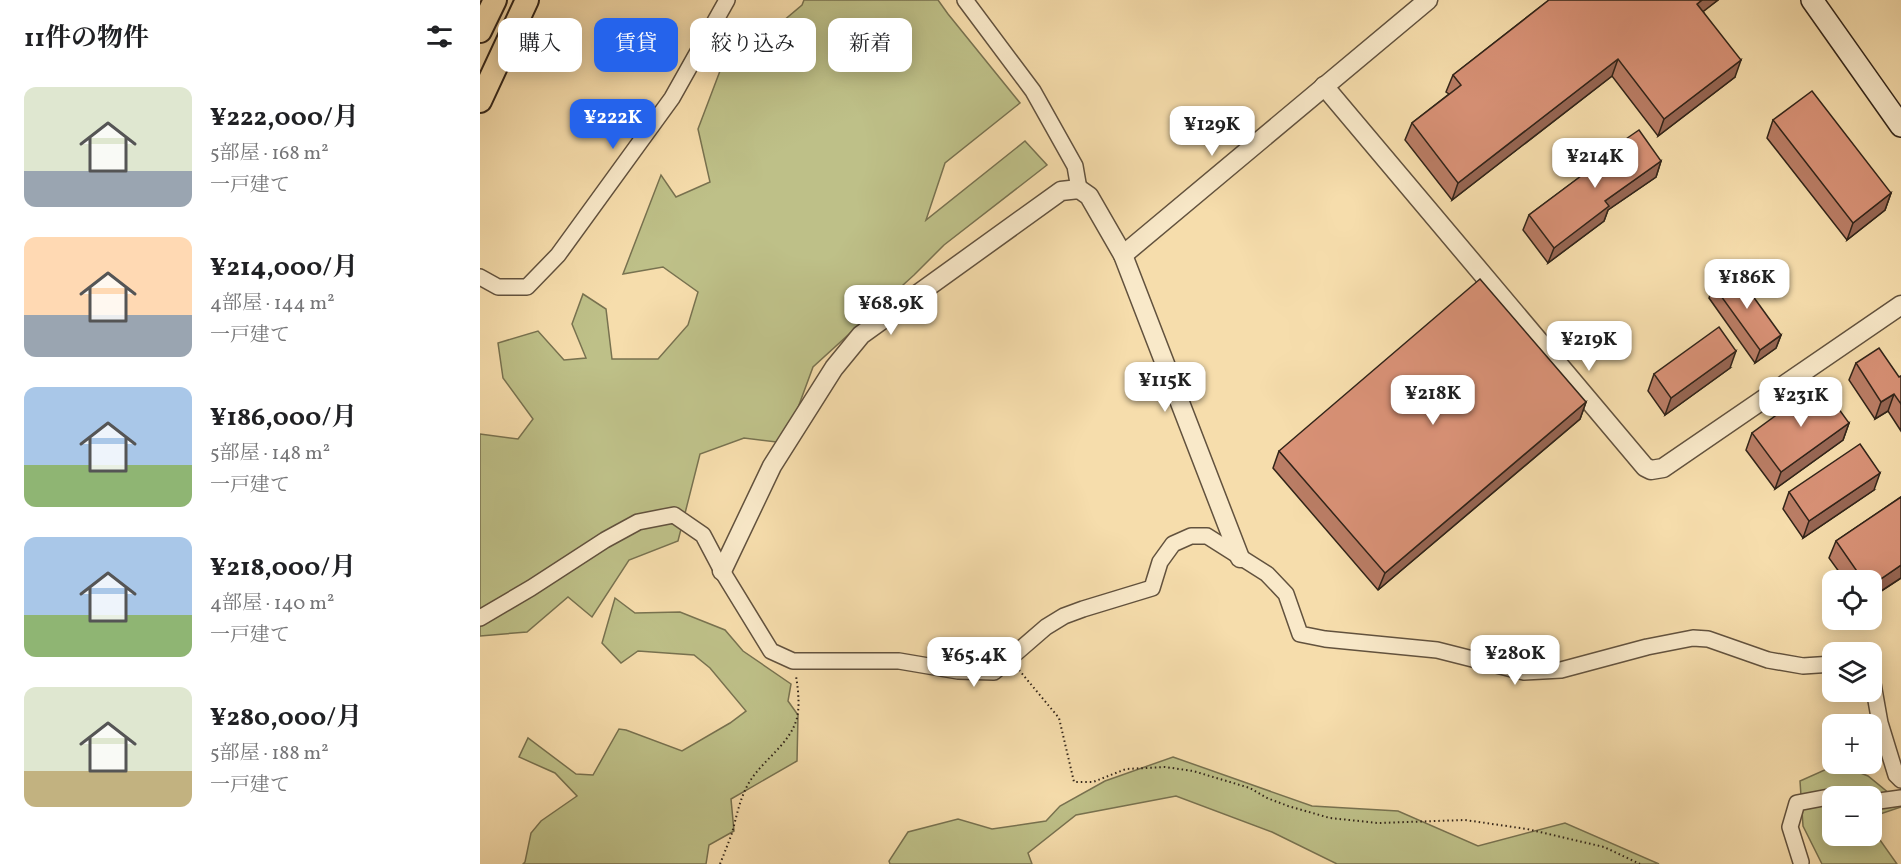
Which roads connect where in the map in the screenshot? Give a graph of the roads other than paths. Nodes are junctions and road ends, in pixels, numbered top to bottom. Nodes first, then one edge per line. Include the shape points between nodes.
1 (495, 0) edge
2 (527, 0) edge
3 (727, 0) edge
4 (965, 0) edge
5 (1428, 0) edge
6 (1812, 0) edge
7 (480, 31) edge
8 (1324, 86) junction
9 (480, 101) edge
10 (1901, 126) edge
11 (1079, 189) junction
12 (1123, 255) junction
13 (480, 277) edge
14 (1901, 305) edge
15 (1240, 558) junction
16 (722, 571) junction
17 (480, 618) edge
18 (1822, 665) edge
19 (1876, 702) edge
20 (1901, 780) edge
21 (1822, 798) edge
22 (1901, 798) edge
23 (1882, 801) edge
24 (1801, 862) dead end

1 - 7 main road
2 - 9 main road
3 - 13 street via 672,98 558,255 527,287 498,287
4 - 11 street via 1033,91 1075,166
5 - 8 street
6 - 10 main road
8 - 12 street
8 - 14 street via 1651,470 1663,468
11 - 12 street via 1089,196
11 - 16 street via 1060,191 861,335 834,368 772,466
12 - 15 street
15 - 16 street via 1207,536 1191,536 1173,544 1160,562 1152,588 1064,616 993,672 958,671 899,661 795,661 771,651
15 - 18 street via 1267,574 1286,594 1300,634 1325,639 1437,650 1524,672 1561,670 1693,638 1708,639 1768,660
16 - 17 street via 703,535 674,515 639,522 605,540
19 - 20 street via 1896,775
21 - 24 street via 1797,803 1790,827
22 - 23 street

